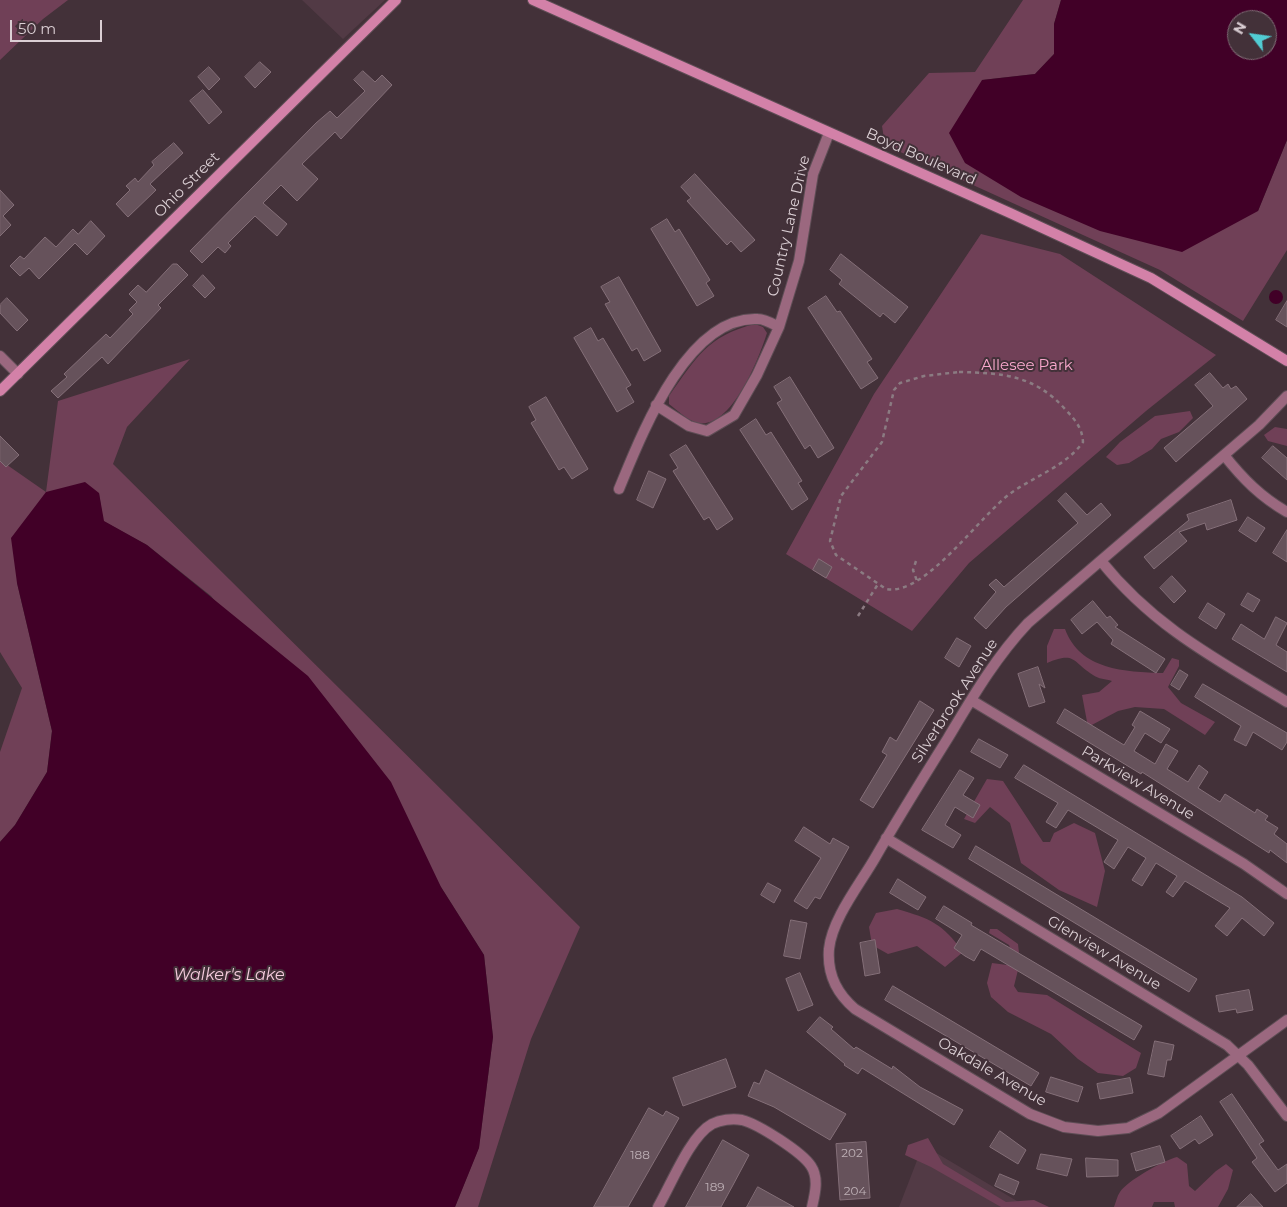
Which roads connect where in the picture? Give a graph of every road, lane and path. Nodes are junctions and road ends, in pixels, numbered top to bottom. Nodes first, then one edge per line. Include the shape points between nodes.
1 (396, 0) edge
2 (533, 0) edge
3 (829, 133) junction
4 (779, 327) junction
5 (0, 356) edge
6 (1287, 361) edge
7 (18, 374) junction
8 (0, 392) edge
9 (1287, 396) edge
10 (656, 405) junction
11 (1224, 455) junction
12 (619, 489) dead end
13 (1287, 512) edge
14 (916, 561) dead end
15 (1101, 561) junction
16 (917, 581) junction
17 (878, 584) junction
18 (858, 616) dead end
19 (971, 700) junction
20 (1287, 702) edge
21 (886, 838) junction
22 (1287, 894) edge
23 (829, 970) joint
24 (1287, 1020) edge
25 (1238, 1055) junction
26 (1287, 1116) edge
27 (658, 1207) edge
28 (812, 1207) edge

1 - 7 street, Ohio Street
2 - 3 street, Boyd Boulevard
3 - 4 street, Country Lane Drive via 813,174 799,261
3 - 6 street, Boyd Boulevard via 1151,278
4 - 10 street via 760,318 723,327 693,353
4 - 10 street, Country Lane Drive via 734,415 707,431 689,426
5 - 7 street
7 - 8 street, Ohio Street
9 - 11 street, Silverbrook Avenue
10 - 12 street
11 - 13 street via 1265,498
11 - 15 street, Silverbrook Avenue
14 - 16 path via 913,570
15 - 19 street, Silverbrook Avenue via 1012,640
15 - 20 street via 1122,586 1179,636
16 - 17 path via 895,590
16 - 17 path via 945,558 1009,494 1067,460 1083,442 1078,424 1056,400 1035,384 1018,378 959,372 924,376 900,383 894,390 882,442 841,496 830,540 836,555
17 - 18 path
19 - 21 street, Silverbrook Avenue
19 - 22 street, Parkview Avenue via 1244,864
21 - 23 street, Silverbrook Avenue via 832,934
21 - 25 street, Glenview Avenue via 1212,1035
23 - 25 street, Oakdale Avenue via 842,997 854,1009 1030,1114 1064,1127 1098,1131 1128,1128 1159,1113
24 - 25 street, Oakdale Avenue
25 - 26 street, Glenview Avenue
27 - 28 street via 693,1145 705,1129 724,1119 742,1120 799,1152 812,1167 816,1180

